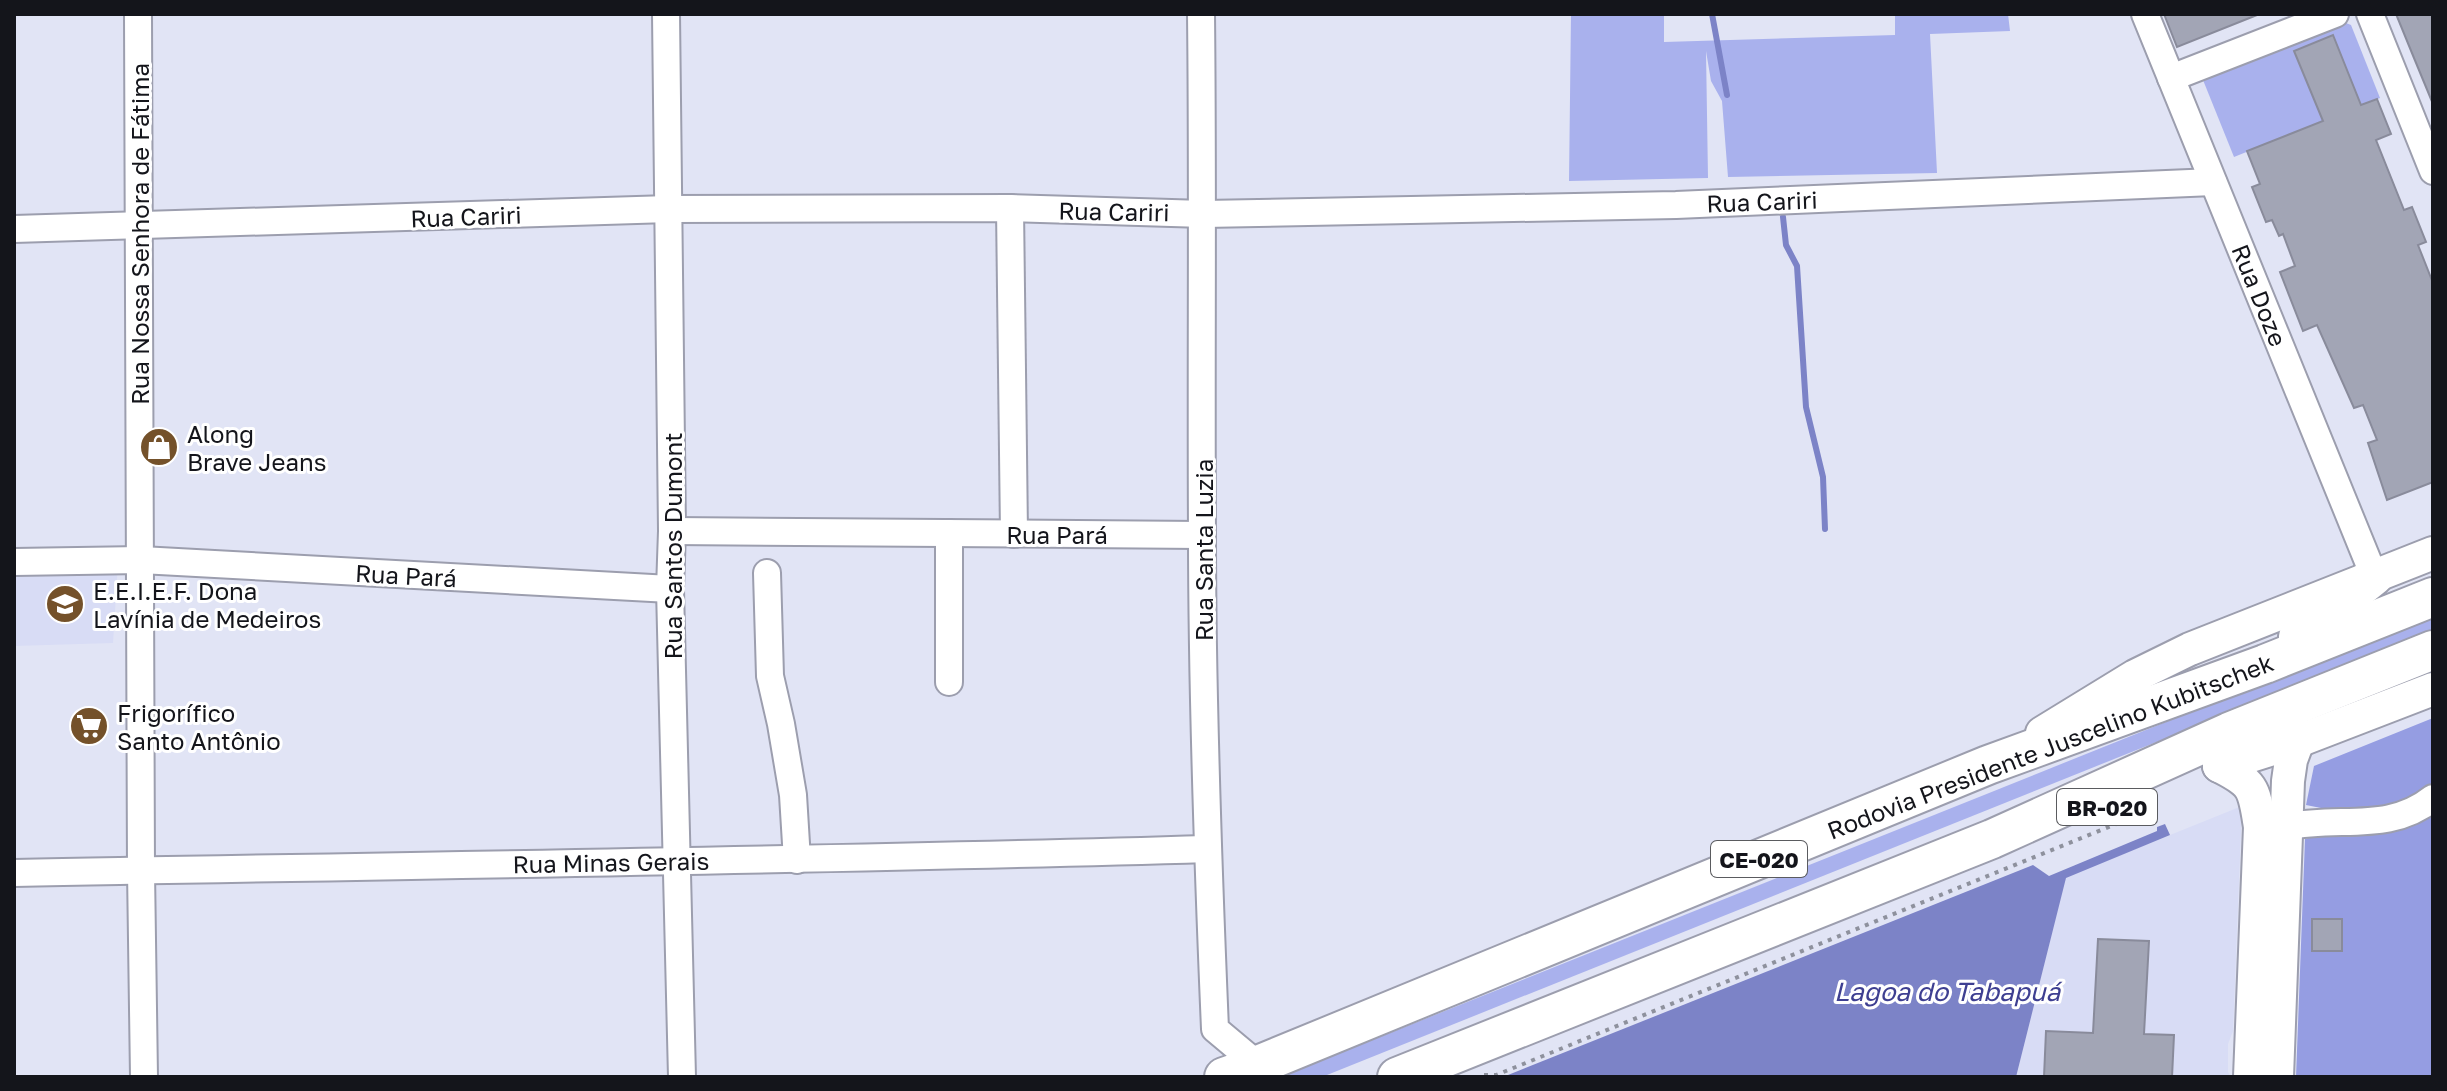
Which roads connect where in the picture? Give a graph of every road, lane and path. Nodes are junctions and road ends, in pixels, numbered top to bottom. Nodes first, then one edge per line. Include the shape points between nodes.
1 (138, 14) edge
2 (666, 14) edge
3 (1201, 14) edge
4 (2145, 14) edge
5 (2335, 14) edge
6 (2370, 14) edge
7 (2171, 78) junction
8 (2433, 171) edge
9 (2213, 182) junction
10 (1010, 208) junction
11 (669, 209) junction
12 (1204, 214) junction
13 (139, 226) junction
14 (14, 229) edge
15 (672, 531) junction
16 (949, 533) junction
17 (1014, 534) junction
18 (1202, 535) junction
19 (2433, 553) edge
20 (141, 560) junction
21 (14, 562) edge
22 (767, 573) dead end
23 (2374, 576) junction
24 (670, 589) junction
25 (2433, 597) edge
26 (2433, 650) edge
27 (2265, 664) junction
28 (949, 682) dead end
29 (2433, 689) edge
30 (2298, 741) junction
31 (1988, 765) junction
32 (2219, 766) junction
33 (2433, 798) edge
34 (2158, 807) dead end
35 (2273, 827) junction
36 (1992, 839) junction
37 (1207, 849) junction
38 (679, 860) junction
39 (797, 860) junction
40 (141, 871) junction
41 (14, 873) edge
42 (1241, 1071) edge
43 (1495, 1076) edge
44 (144, 1077) edge
45 (682, 1077) edge
46 (1198, 1077) edge
47 (1397, 1077) edge
48 (2250, 1077) edge
49 (2277, 1077) edge

1 - 13 street, Rua Nossa Senhora de Fátima
2 - 11 street, Rua Santos Dumont
3 - 12 street, Rua Santa Luzia
4 - 7 street, Rua Doze
5 - 7 street
6 - 8 street
7 - 9 street, Rua Doze
9 - 12 street, Rua Cariri via 1676,205
9 - 23 street, Rua Doze
10 - 11 street, Rua Cariri
10 - 12 street, Rua Cariri
10 - 17 street
11 - 13 street, Rua Cariri
11 - 15 street, Rua Santos Dumont
12 - 18 street, Rua Santa Luzia
13 - 14 street, Rua Cariri
13 - 20 street, Rua Nossa Senhora de Fátima
15 - 16 street, Rua Pará
15 - 24 street, Rua Santos Dumont
16 - 17 street, Rua Pará
16 - 28 street
17 - 18 street, Rua Pará
18 - 37 street, Rua Santa Luzia
19 - 23 main road
20 - 21 street, Rua Pará
20 - 24 street, Rua Pará
20 - 40 street, Rua Nossa Senhora de Fátima
22 - 39 street via 767,651 793,795
23 - 27 highway
23 - 31 main road via 2190,649
24 - 38 street, Rua Santos Dumont
25 - 27 highway, Rodovia Presidente Juscelino Kubitschek / CE-020
26 - 36 highway, Rodovia Presidente Juscelino Kubitschek / CE-020 via 2229,732
27 - 31 highway, Rodovia Presidente Juscelino Kubitschek / CE-020
29 - 30 main road, BR-020
30 - 32 main road, BR-020
30 - 35 main road
31 - 42 highway, Rodovia Presidente Juscelino Kubitschek / CE-020
32 - 35 main road via 2243,778
32 - 36 highway, BR-020 via 2047,829
33 - 35 street via 2398,818
34 - 43 path
35 - 48 main road
35 - 49 main road
36 - 47 highway, Rodovia Presidente Juscelino Kubitschek / CE-020
37 - 39 street, Rua Minas Gerais
37 - 42 street, Rua Santa Luzia via 1215,1029
38 - 39 street, Rua Minas Gerais
38 - 40 street, Rua Minas Gerais
38 - 45 street, Rua Santos Dumont
40 - 41 street, Rua Minas Gerais
40 - 44 street, Rua Nossa Senhora de Fátima
42 - 46 highway, Rodovia Presidente Juscelino Kubitschek

